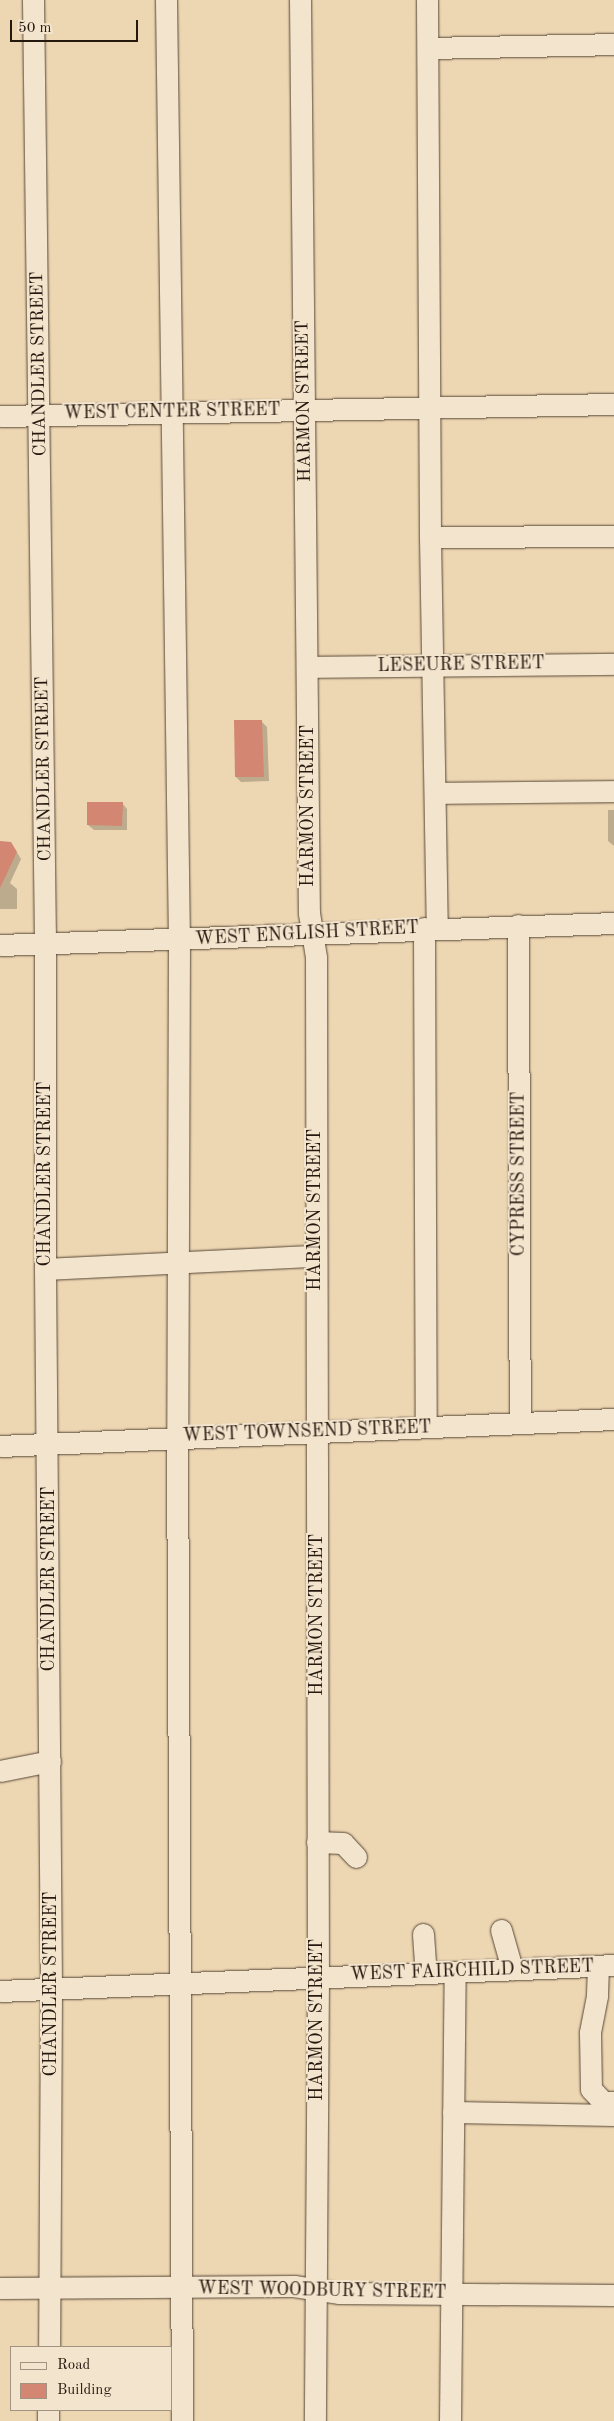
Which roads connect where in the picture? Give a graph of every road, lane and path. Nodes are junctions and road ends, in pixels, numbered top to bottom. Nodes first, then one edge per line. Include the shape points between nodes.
1 (32, 0) edge
2 (166, 0) edge
3 (300, 0) edge
4 (427, 0) edge
5 (614, 44) edge
6 (428, 48) junction
7 (614, 404) edge
8 (429, 408) junction
9 (304, 409) junction
10 (173, 412) junction
11 (40, 414) junction
12 (0, 416) edge
13 (614, 536) edge
14 (430, 537) junction
15 (614, 664) edge
16 (434, 665) junction
17 (308, 667) junction
18 (614, 791) edge
19 (435, 793) junction
20 (614, 923) edge
21 (518, 926) junction
22 (430, 928) junction
23 (313, 935) junction
24 (179, 940) junction
25 (46, 944) junction
26 (0, 945) edge
27 (315, 1256) junction
28 (179, 1261) junction
29 (45, 1269) junction
30 (614, 1419) edge
31 (520, 1423) junction
32 (426, 1427) junction
33 (316, 1432) junction
34 (177, 1437) junction
35 (48, 1444) junction
36 (0, 1446) edge
37 (50, 1761) junction
38 (0, 1772) edge
39 (317, 1842) junction
40 (356, 1857) dead end
41 (501, 1930) dead end
42 (423, 1934) dead end
43 (606, 1965) edge
44 (512, 1970) junction
45 (455, 1972) junction
46 (426, 1973) junction
47 (318, 1977) junction
48 (182, 1984) junction
49 (51, 1990) junction
50 (0, 1991) edge
51 (614, 2102) edge
52 (453, 2112) junction
53 (614, 2115) edge
54 (0, 2288) edge
55 (50, 2288) junction
56 (182, 2288) junction
57 (314, 2290) junction
58 (452, 2294) junction
59 (614, 2295) edge
60 (49, 2346) edge
61 (182, 2421) edge
62 (315, 2421) edge
63 (450, 2421) edge

1 - 11 street, CHANDLER STREET
2 - 10 street
3 - 9 street, HARMON STREET
4 - 6 street
5 - 6 street
6 - 8 street
7 - 8 street, WEST CENTER STREET
8 - 9 street, WEST CENTER STREET
8 - 14 street
9 - 10 street, WEST CENTER STREET
9 - 17 street, HARMON STREET
10 - 11 street, WEST CENTER STREET
10 - 24 street
11 - 12 street, WEST CENTER STREET
11 - 25 street, CHANDLER STREET
13 - 14 street
14 - 16 street
15 - 16 street, LESEURE STREET
16 - 17 street, LESEURE STREET
16 - 19 street
17 - 23 street, HARMON STREET via 309,913
18 - 19 street
19 - 22 street
20 - 21 street, WEST ENGLISH STREET
21 - 22 street, WEST ENGLISH STREET
21 - 31 street, CYPRESS STREET
22 - 23 street, WEST ENGLISH STREET
22 - 32 street
23 - 24 street, WEST ENGLISH STREET
23 - 27 street, HARMON STREET via 316,958
24 - 25 street, WEST ENGLISH STREET
24 - 28 street
25 - 26 street, WEST ENGLISH STREET
25 - 29 street, CHANDLER STREET
27 - 28 street
27 - 33 street, HARMON STREET
28 - 29 street
28 - 34 street
29 - 35 street, CHANDLER STREET
30 - 31 street, WEST TOWNSEND STREET
31 - 32 street, WEST TOWNSEND STREET
32 - 33 street, WEST TOWNSEND STREET
33 - 34 street, WEST TOWNSEND STREET
33 - 39 street, HARMON STREET
34 - 35 street, WEST TOWNSEND STREET
34 - 48 street
35 - 36 street, WEST TOWNSEND STREET
35 - 37 street, CHANDLER STREET
37 - 38 street
37 - 49 street, CHANDLER STREET
39 - 40 street via 343,1843
39 - 47 street, HARMON STREET
41 - 44 street
42 - 46 street
43 - 44 street, WEST FAIRCHILD STREET
43 - 51 street via 590,2033 591,2089 603,2102
44 - 45 street, WEST FAIRCHILD STREET
45 - 46 street, WEST FAIRCHILD STREET
45 - 52 street
46 - 47 street, WEST FAIRCHILD STREET
47 - 48 street, WEST FAIRCHILD STREET
47 - 57 street, HARMON STREET
48 - 49 street, WEST FAIRCHILD STREET
48 - 56 street
49 - 50 street, WEST FAIRCHILD STREET
49 - 55 street, CHANDLER STREET
52 - 53 street
52 - 58 street
54 - 55 street, WEST WOODBURY STREET
55 - 56 street, WEST WOODBURY STREET
55 - 60 street, CHANDLER STREET
56 - 57 street, WEST WOODBURY STREET via 294,2286
56 - 61 street
57 - 58 street, WEST WOODBURY STREET via 339,2294
57 - 62 street, HARMON STREET
58 - 59 street, WEST WOODBURY STREET
58 - 63 street

